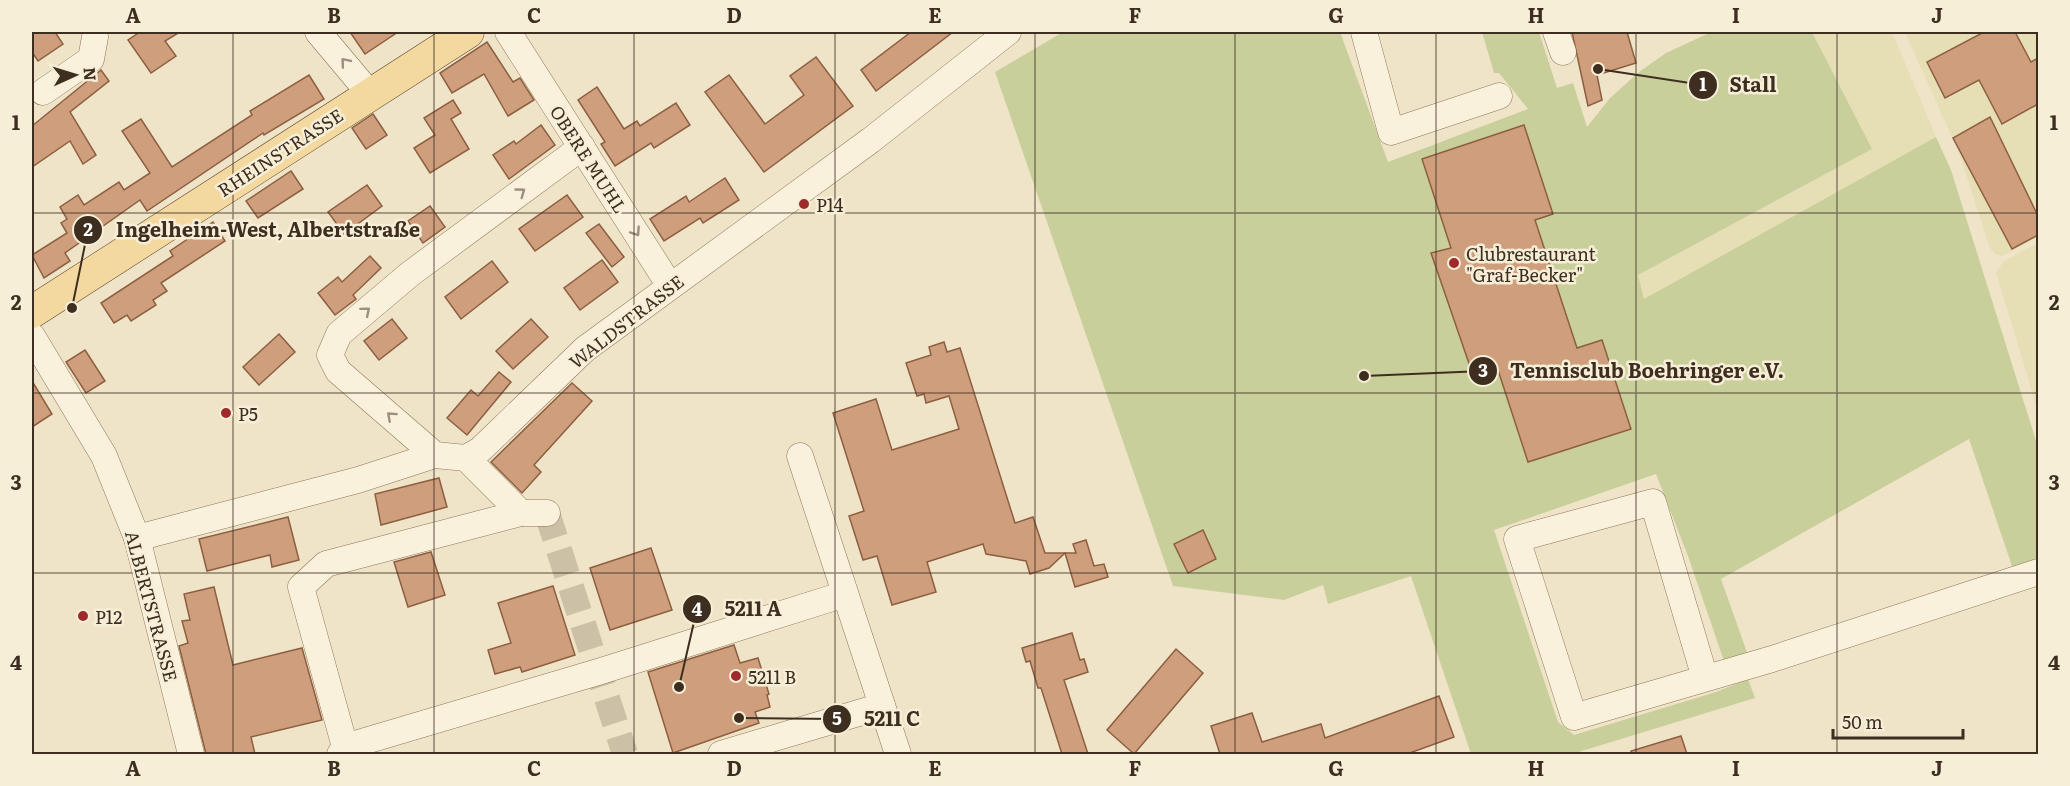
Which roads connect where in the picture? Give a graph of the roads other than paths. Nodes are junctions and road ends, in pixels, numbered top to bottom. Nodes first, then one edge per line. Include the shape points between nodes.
1 (318, 32) edge
2 (468, 32) edge
3 (508, 32) edge
4 (1007, 32) edge
5 (1364, 32) edge
6 (94, 33) edge
7 (43, 92) dead end
8 (370, 94) junction
9 (1499, 96) dead end
10 (582, 147) junction
11 (670, 286) junction
12 (32, 312) edge
13 (32, 336) edge
14 (435, 455) junction
15 (800, 456) dead end
16 (466, 458) junction
17 (521, 513) junction
18 (547, 513) dead end
19 (137, 538) junction
20 (2038, 572) edge
21 (845, 594) junction
22 (1705, 678) junction
23 (882, 706) junction
24 (343, 751) edge
25 (191, 754) edge
26 (721, 754) edge
27 (898, 754) edge

8 -> 1 street
2 - 8 main road, RHEINSTRASSE
3 - 10 street, OBERE MUHL
4 - 11 street, WALDSTRASSE via 871,140
5 - 9 street via 1391,132
6 - 7 street via 91,59
8 - 12 main road, RHEINSTRASSE
10 -> 11 street, OBERE MUHL
14 -> 10 street via 338,371 330,355 339,334 410,274
11 - 16 street, WALDSTRASSE via 585,349 480,450
13 - 19 street, ALBERTSTRASSE via 105,456
14 - 16 street
14 - 19 street via 358,480
15 - 21 street
16 - 17 street
17 - 18 street
17 - 24 street via 326,564 301,587
19 - 25 street, ALBERTSTRASSE
20 - 22 street
21 - 23 street
21 - 24 street
22 - 22 street via 1574,717 1517,538 1653,502
23 - 26 street
23 - 27 street

